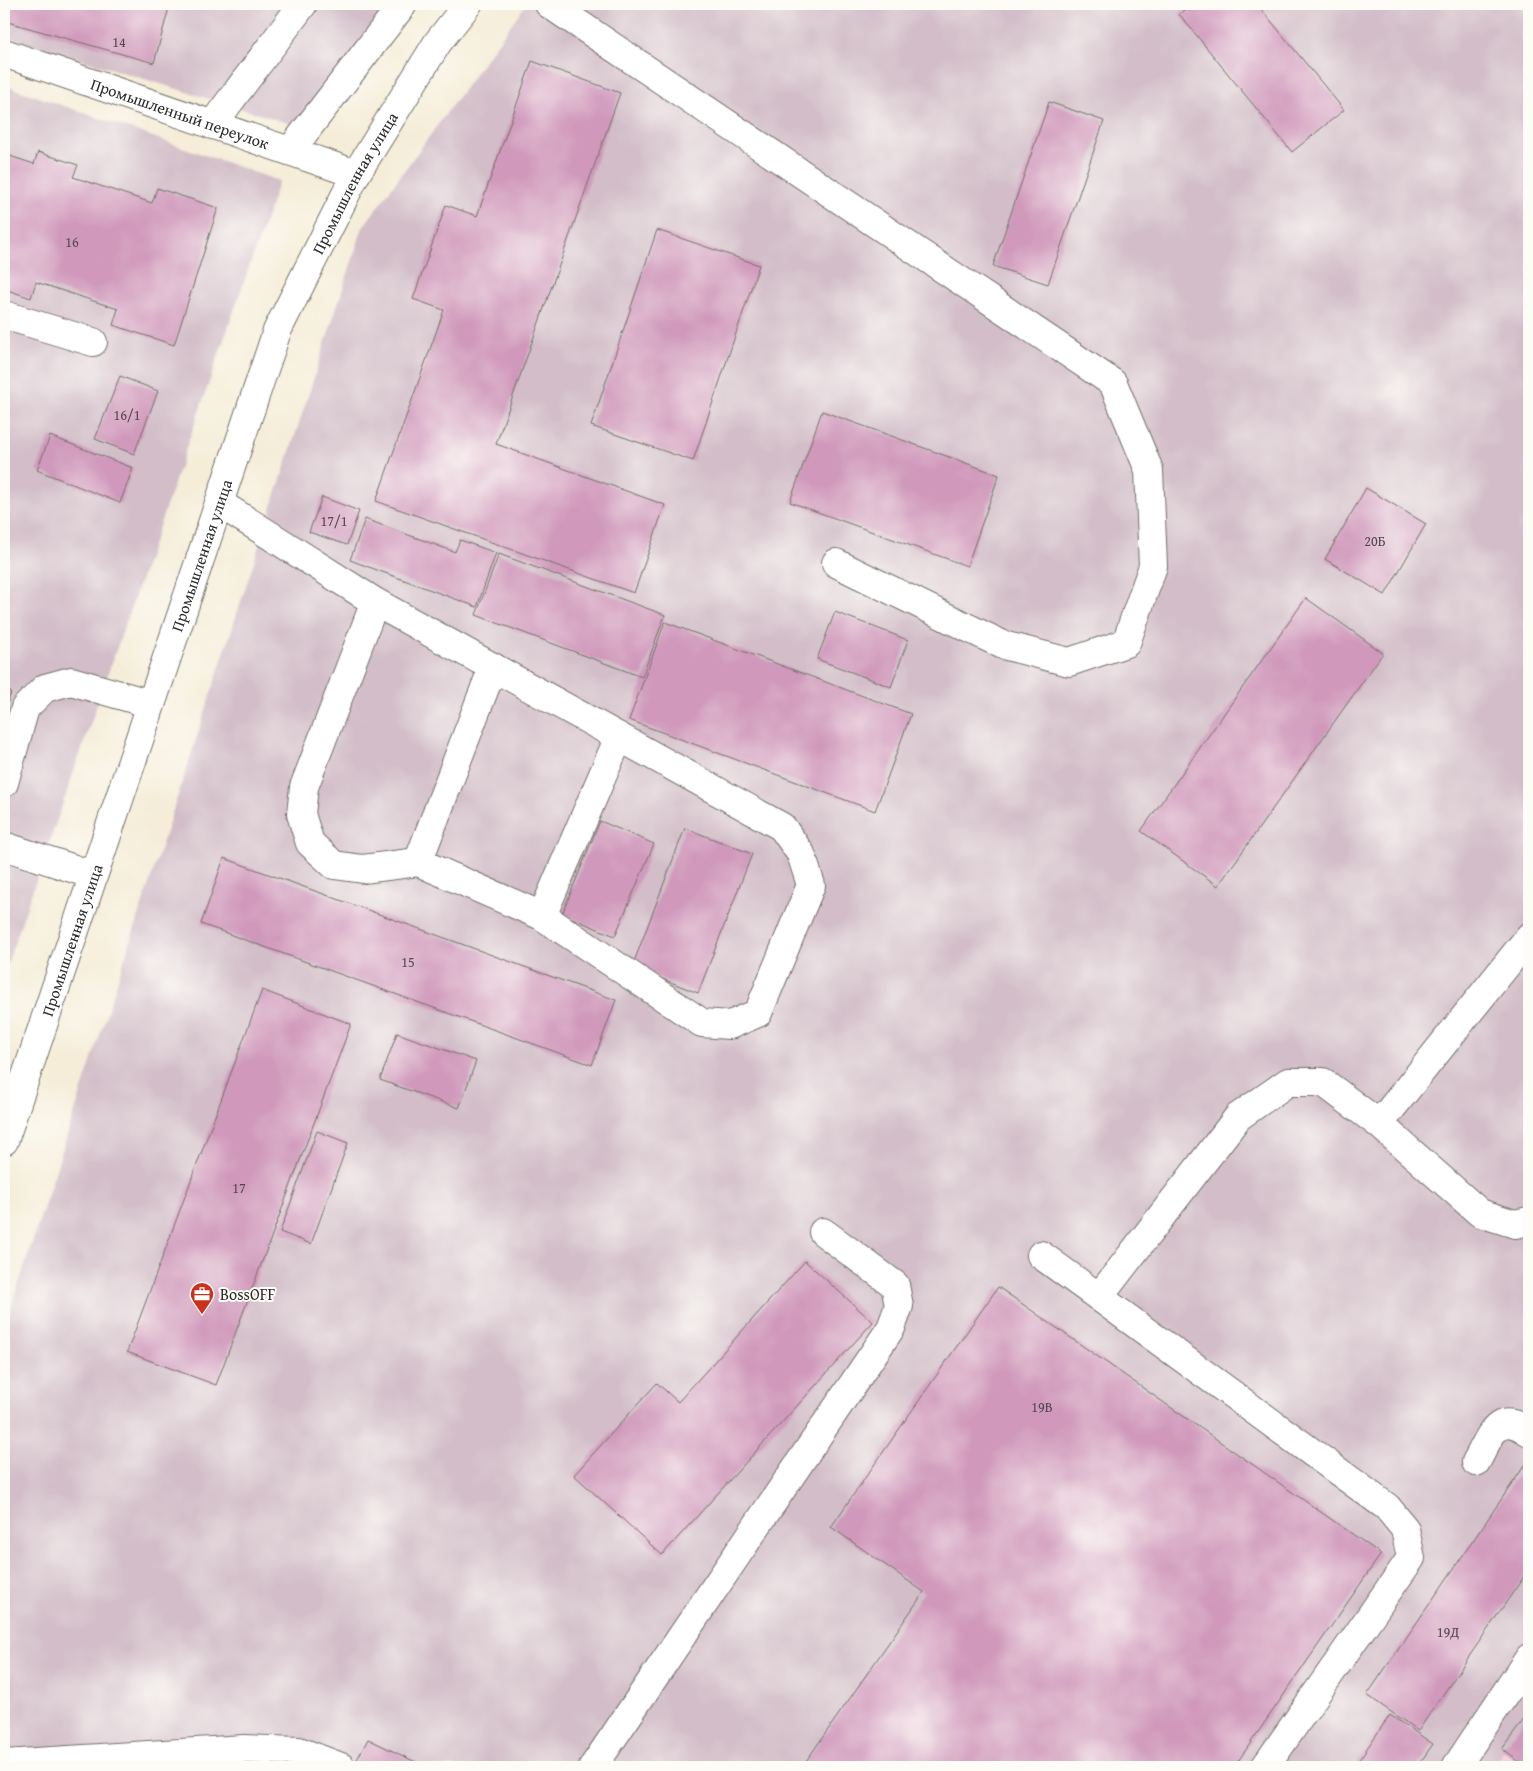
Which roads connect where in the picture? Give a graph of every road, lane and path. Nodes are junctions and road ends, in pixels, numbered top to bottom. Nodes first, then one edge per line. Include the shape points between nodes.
1 (303, 4) edge
2 (403, 4) edge
3 (468, 4) edge
4 (549, 4) edge
5 (4, 53) edge
6 (212, 125) junction
7 (290, 152) junction
8 (356, 174) junction
9 (4, 315) edge
10 (93, 342) dead end
11 (219, 503) junction
12 (836, 563) dead end
13 (375, 602) junction
14 (492, 667) junction
15 (151, 704) junction
16 (619, 737) junction
17 (4, 783) edge
18 (4, 846) edge
19 (418, 862) junction
20 (93, 875) junction
21 (542, 916) junction
22 (1529, 937) edge
23 (1380, 1124) junction
24 (4, 1141) edge
25 (1529, 1221) edge
26 (823, 1232) dead end
27 (1041, 1255) dead end
28 (1099, 1297) junction
29 (1529, 1432) edge
30 (1476, 1462) dead end
31 (1529, 1658) edge
32 (4, 1764) edge
33 (341, 1767) edge
34 (593, 1767) edge
35 (1265, 1767) edge
36 (1456, 1767) edge

1 - 6 street
2 - 7 street
3 - 8 street, Промышленная улица via 438,42
4 - 12 street via 1113,383 1149,470 1153,566 1126,642 1069,662 1003,645
5 - 6 street, Промышленный переулок
6 - 7 street, Промышленный переулок
7 - 8 street, Промышленный переулок
8 - 11 street, Промышленная улица via 277,331
9 - 10 street
11 - 13 street
11 - 15 street, Промышленная улица
13 - 14 street
13 - 19 street via 304,787 301,814 310,844 334,865 363,868
14 - 16 street
14 - 19 street
15 - 17 street via 71,681 45,688 25,708
15 - 20 street, Промышленная улица
16 - 21 street
16 - 21 street via 782,827 802,854 810,884 758,1013 730,1025 702,1023
18 - 20 street
19 - 21 street
20 - 24 street, Промышленная улица
22 - 23 street
23 - 25 street via 1480,1212 1515,1224
23 - 28 street via 1324,1082 1288,1082 1238,1116
26 - 34 street via 895,1285 899,1306 891,1328
27 - 28 street
28 - 35 street via 1386,1507 1405,1529 1411,1558
29 - 30 street via 1518,1424 1502,1424 1495,1428
31 - 36 street
32 - 33 street via 244,1750 300,1751

